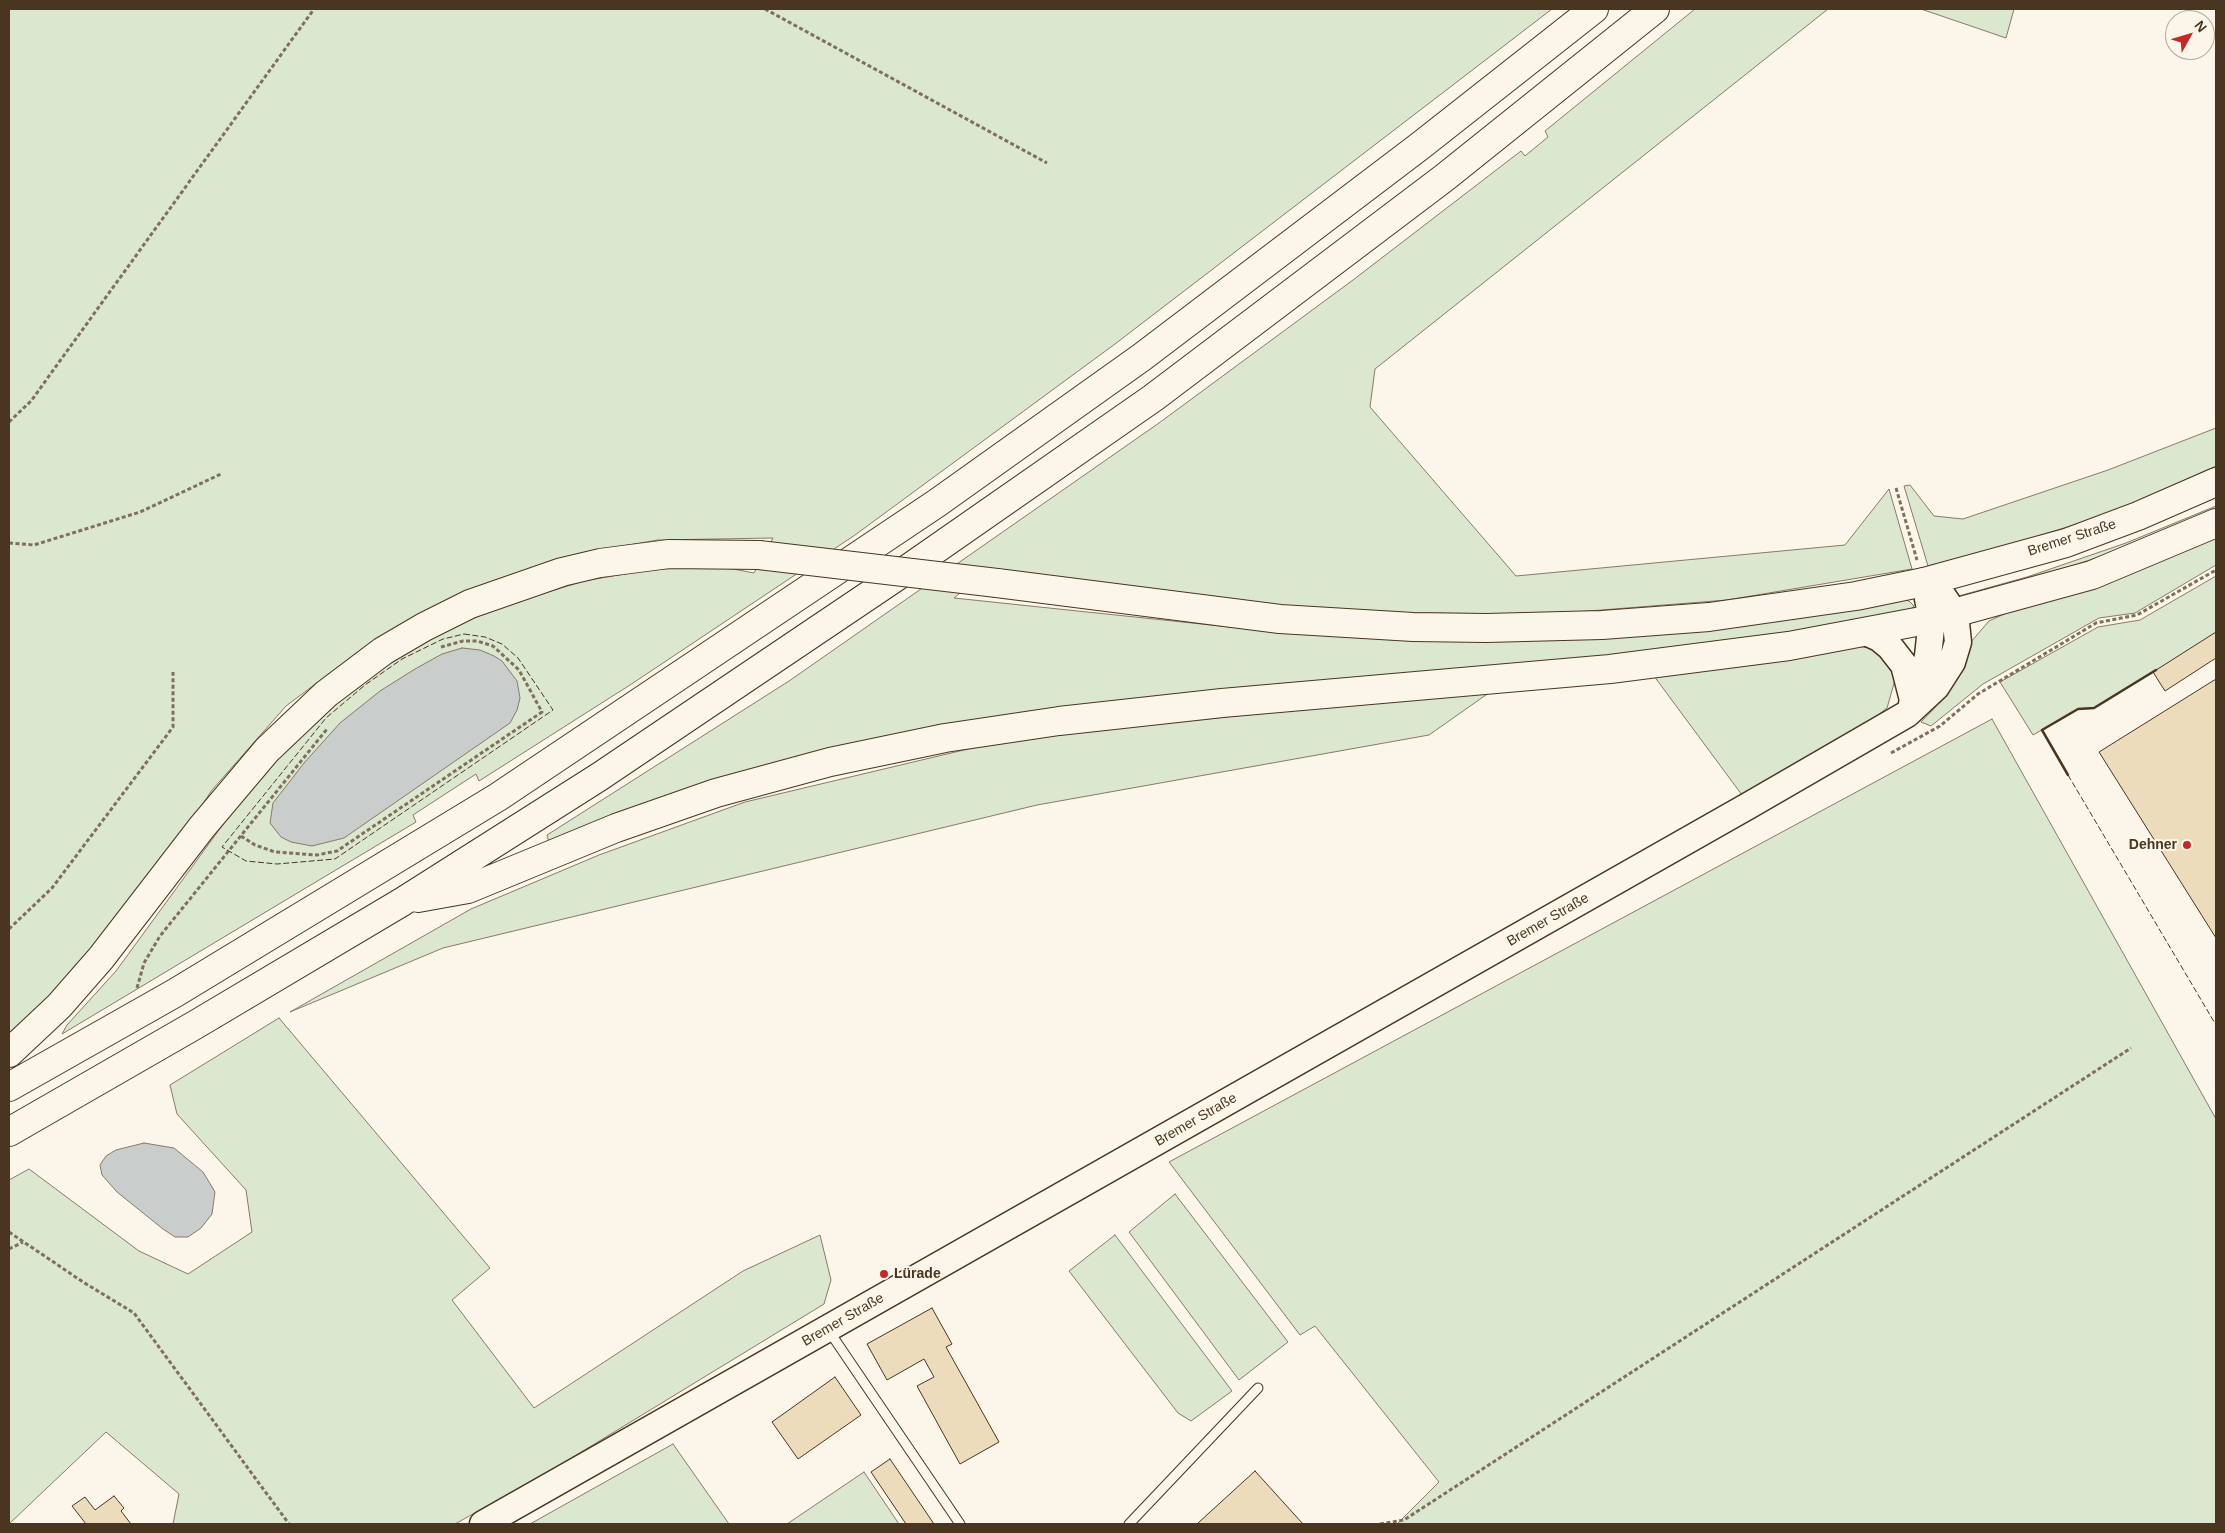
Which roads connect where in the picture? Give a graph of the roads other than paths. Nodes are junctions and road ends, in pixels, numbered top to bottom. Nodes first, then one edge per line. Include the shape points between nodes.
1 (1594, 9) edge
2 (1655, 9) edge
3 (2216, 482) edge
4 (2216, 523) edge
5 (1924, 582) junction
6 (1944, 616) junction
7 (1866, 632) junction
8 (1910, 707) junction
9 (402, 902) junction
10 (9, 1053) edge
11 (9, 1087) edge
12 (9, 1132) edge
13 (828, 1329) junction
14 (1258, 1388) dead end
15 (483, 1524) edge
16 (960, 1524) edge
17 (1129, 1524) edge

1 - 11 main road via 1150,351 937,504 498,797 328,902
2 - 9 main road via 1458,166 1153,398 896,577 615,766
3 - 5 main road, Bremer Straße via 2138,516 2066,542
4 - 6 main road via 2092,575
5 - 6 main road
5 - 10 main road, Bremer Straße, bridge via 1856,596 1709,617 1602,625 1413,628 1280,619 759,555 669,554 562,572 470,604 424,627 382,651 326,694 266,750 101,958 59,1006
6 - 7 main road
6 - 8 main road
7 - 8 main road via 1890,647 1904,665
7 - 9 main road via 1789,646 1610,669 1222,703 1059,721 945,738 830,762 726,791 616,828 468,889
8 - 13 main road, Bremer Straße via 1824,763
9 - 12 main road
13 - 15 main road, Bremer Straße
13 - 16 lane
14 - 17 lane

